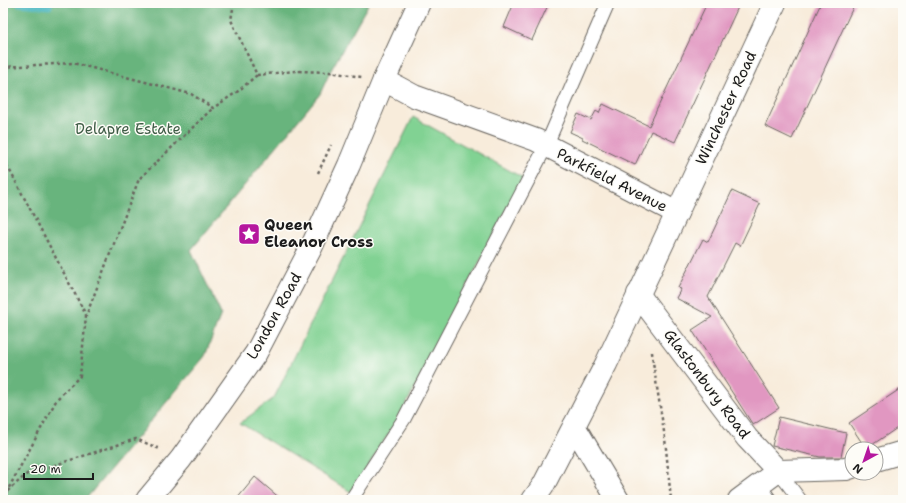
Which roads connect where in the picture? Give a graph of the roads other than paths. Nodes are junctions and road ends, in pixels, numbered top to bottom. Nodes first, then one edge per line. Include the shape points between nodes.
1 (419, 3) edge
2 (608, 3) edge
3 (775, 3) edge
4 (384, 80) junction
5 (546, 146) junction
6 (677, 213) junction
7 (638, 294) junction
8 (574, 426) junction
9 (903, 452) edge
10 (884, 458) edge
11 (844, 468) edge
12 (778, 471) junction
13 (765, 492) edge
14 (146, 500) edge
15 (351, 500) edge
16 (533, 500) edge
17 (618, 500) edge
18 (739, 500) edge
19 (800, 500) edge

1 - 4 main road, London Road
2 - 5 lane
3 - 6 main road, Winchester Road
4 - 5 main road, Parkfield Avenue via 414,96 536,140
4 - 14 main road, London Road via 311,248 256,353 181,459
5 - 6 main road, Parkfield Avenue
5 - 15 lane via 404,419
6 - 7 main road, Parkfield Avenue
7 - 8 main road, Parkfield Avenue
7 - 12 main road, Glastonbury Road via 746,438
8 - 16 main road, Parkfield Avenue
8 - 17 main road
9 - 10 main road
11 - 12 main road
12 - 13 main road
12 - 19 lane
13 - 18 main road

